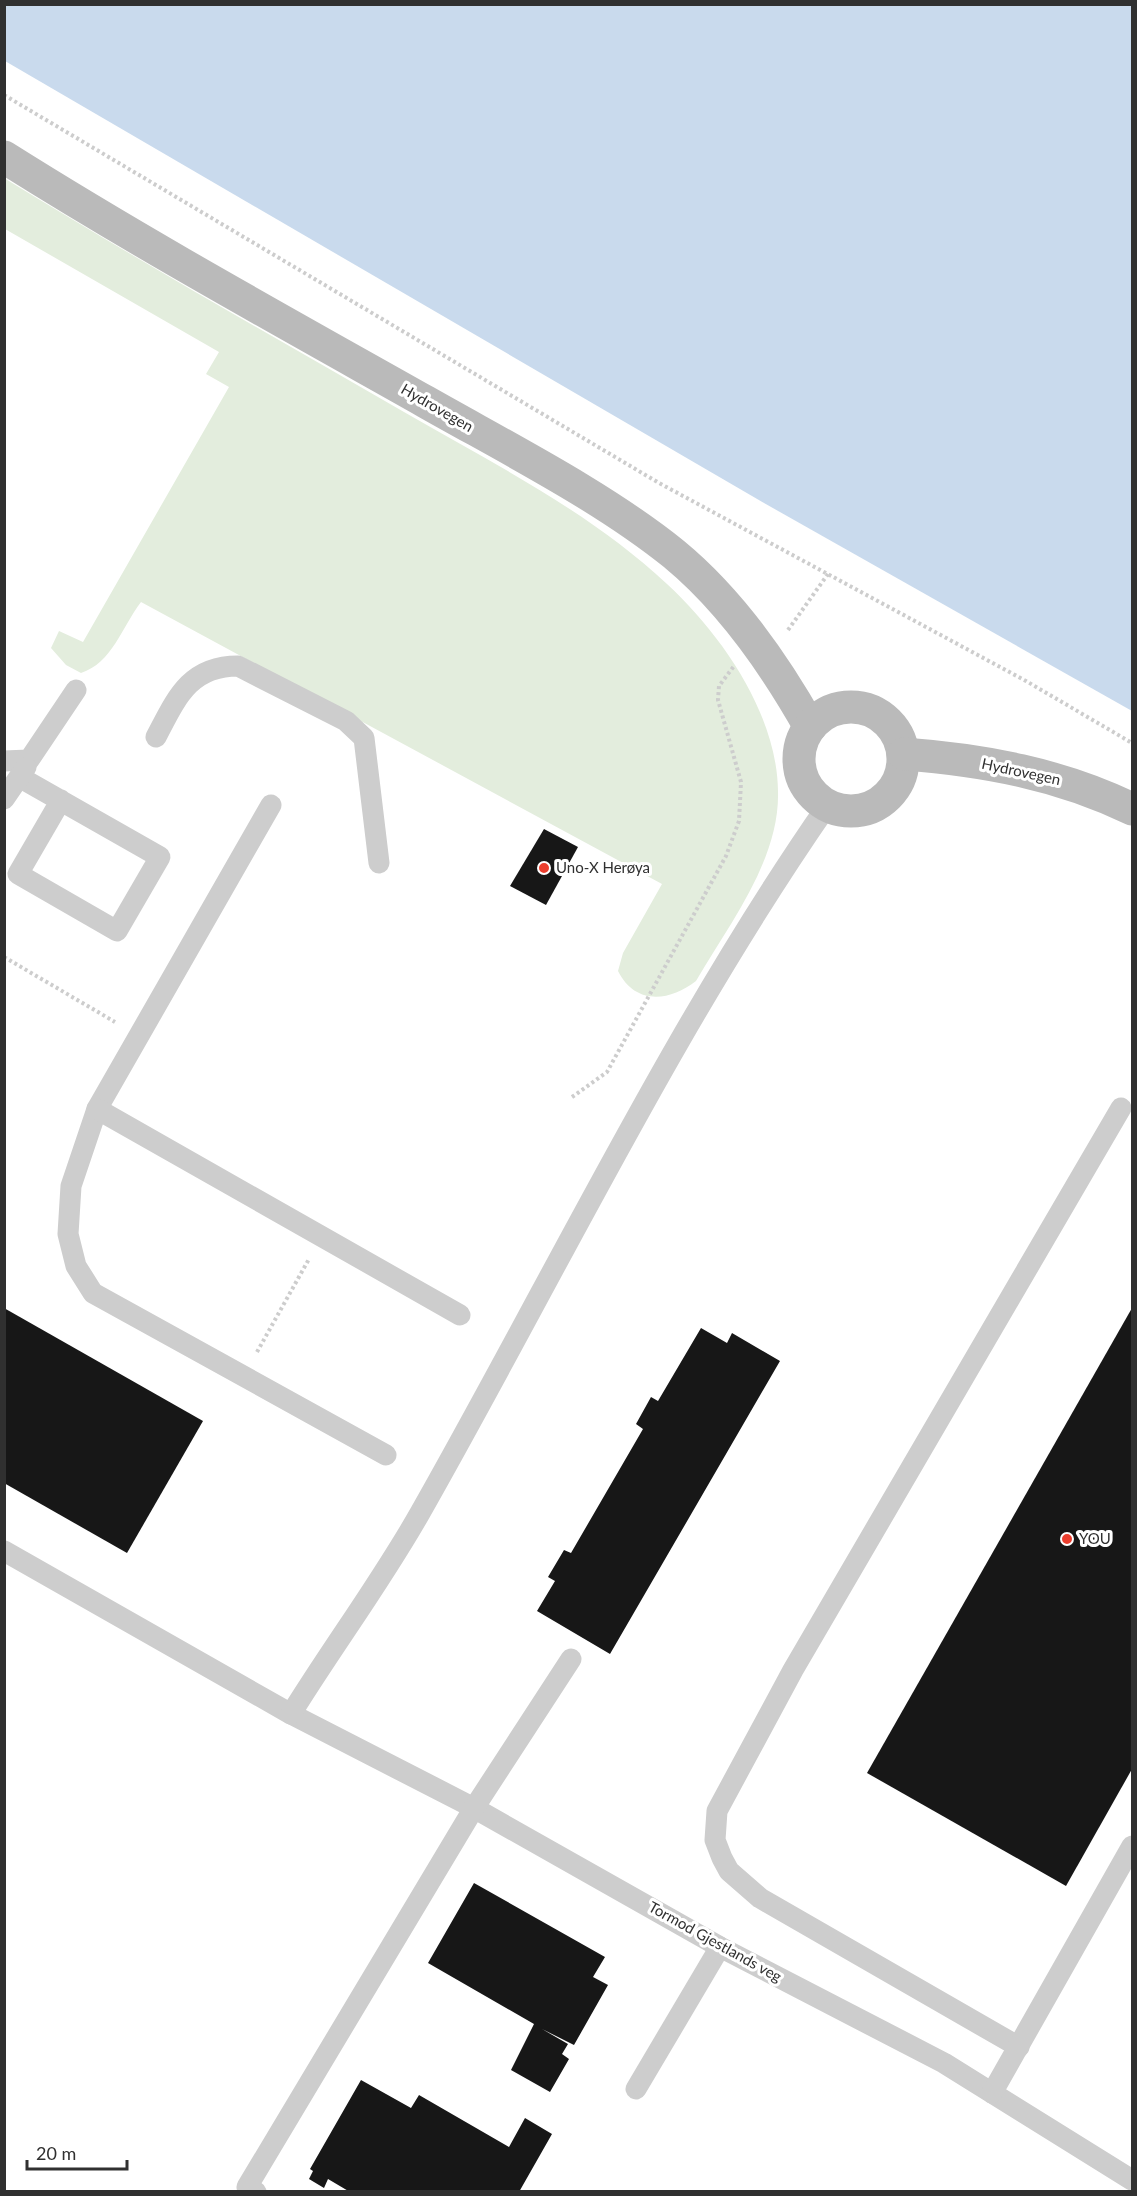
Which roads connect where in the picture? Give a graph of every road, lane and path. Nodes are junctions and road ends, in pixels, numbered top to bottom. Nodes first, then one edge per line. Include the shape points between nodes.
1 (4, 95) edge
2 (4, 157) edge
3 (828, 574) junction
4 (787, 631) dead end
5 (735, 666) dead end
6 (76, 690) dead end
7 (810, 726) junction
8 (156, 737) dead end
9 (1132, 743) edge
10 (904, 754) junction
11 (4, 761) edge
12 (25, 769) junction
13 (4, 799) edge
14 (60, 800) junction
15 (271, 805) dead end
16 (827, 806) junction
17 (1132, 809) edge
18 (379, 863) dead end
19 (4, 957) edge
20 (140, 1037) junction
21 (572, 1097) dead end
22 (1121, 1108) dead end
23 (97, 1109) junction
24 (322, 1236) junction
25 (460, 1315) dead end
26 (243, 1376) junction
27 (386, 1455) dead end
28 (4, 1551) edge
29 (571, 1659) dead end
30 (291, 1714) junction
31 (474, 1808) junction
32 (1132, 1846) edge
33 (720, 1947) junction
34 (1019, 2047) junction
35 (636, 2089) dead end
36 (992, 2093) junction
37 (1132, 2180) edge
38 (249, 2190) edge

1 - 3 path via 659,483
2 - 7 street, Hydrovegen via 132,235 539,466 645,533 675,555 739,619
3 - 4 path
3 - 9 path
5 - 21 path via 719,686 718,699 741,782 740,821 726,856 607,1072
6 - 12 lane
7 - 10 street via 845,707 866,709 884,718 898,734
7 - 16 street via 802,740 800,770 814,797
8 - 18 lane via 180,693 199,675 219,666 238,666 346,721 364,738
10 - 16 street via 902,773 881,803 854,811
10 - 17 street, Hydrovegen via 1005,765 1064,780
11 - 12 lane
12 - 13 lane
12 - 14 lane
14 - 14 lane via 160,857 117,931 18,874
15 - 20 lane
16 - 30 lane via 682,1038 419,1516
19 - 20 path
20 - 23 lane
22 - 34 lane via 793,1670 738,1768 717,1811 715,1825 715,1840 729,1870 760,1898
23 - 24 lane
23 - 26 lane via 72,1186 68,1234 76,1266 93,1293
24 - 25 lane
24 - 26 path
26 - 27 lane
28 - 30 lane, Tormod Gjestlands veg
29 - 31 lane
30 - 31 lane, Tormod Gjestlands veg
31 - 33 lane, Tormod Gjestlands veg
31 - 38 lane
32 - 34 lane
33 - 35 lane
33 - 36 lane, Tormod Gjestlands veg via 944,2063
34 - 36 lane
36 - 37 lane, Tormod Gjestlands veg

